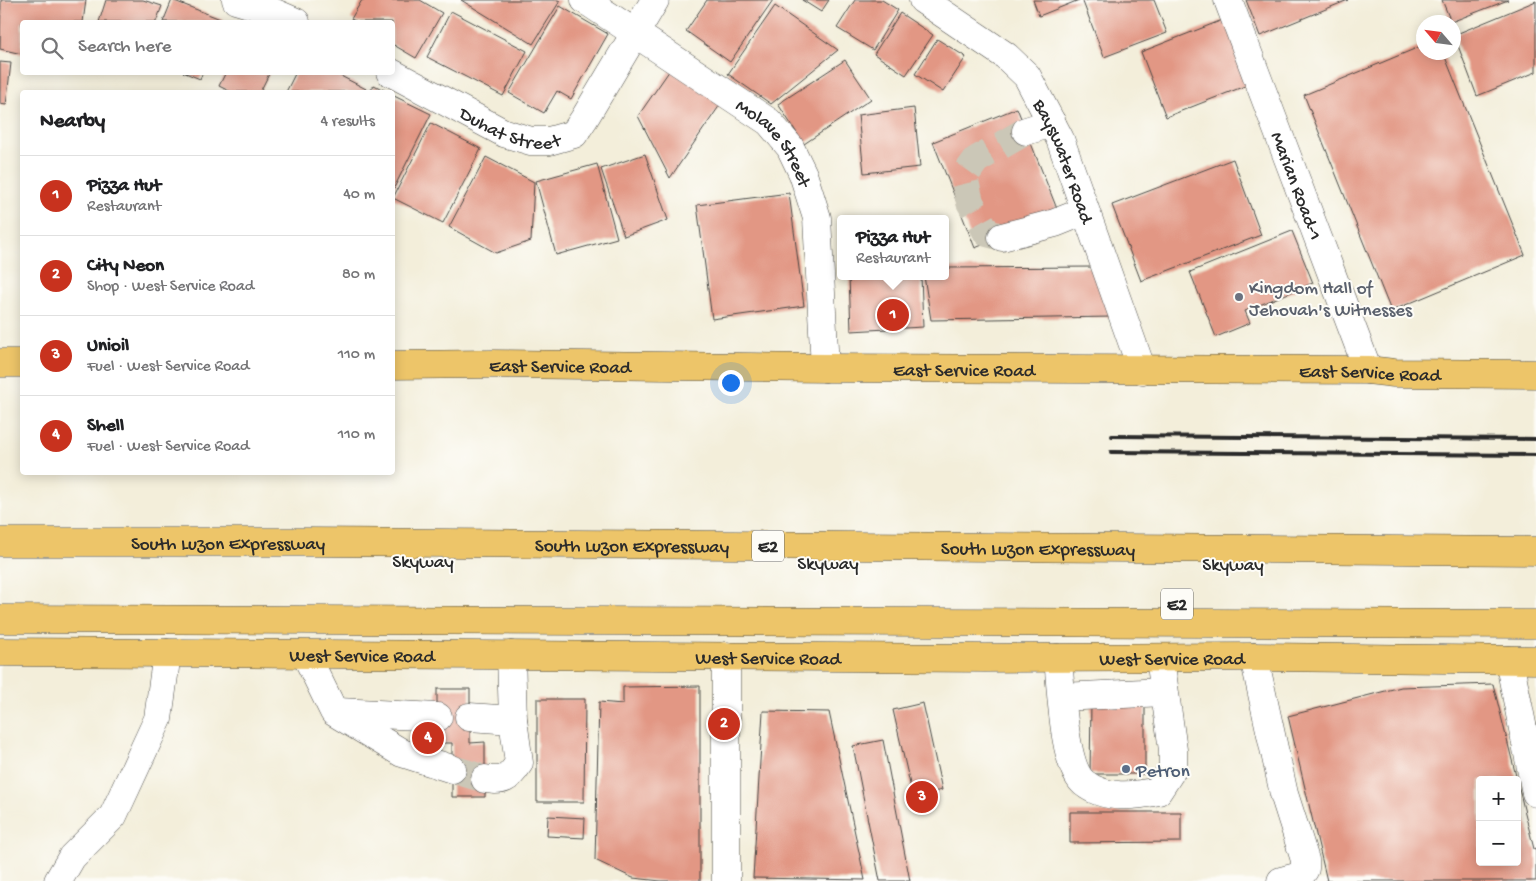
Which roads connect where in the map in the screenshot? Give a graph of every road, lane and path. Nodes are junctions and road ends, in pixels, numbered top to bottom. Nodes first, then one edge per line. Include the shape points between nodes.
1 (236, 0) edge
2 (585, 0) edge
3 (655, 0) edge
4 (923, 0) edge
5 (1228, 0) edge
6 (291, 20) edge
7 (634, 33) junction
8 (395, 75) edge
9 (1052, 123) junction
10 (1026, 131) tunnel mouth
11 (1085, 211) junction
12 (1002, 237) dead end
13 (0, 363) edge
14 (20, 363) edge
15 (395, 365) edge
16 (825, 368) junction
17 (1142, 370) junction
18 (1368, 370) junction
19 (1536, 374) edge
20 (0, 542) edge
21 (1536, 552) edge
22 (0, 558) edge
23 (1536, 565) edge
24 (0, 602) edge
25 (1536, 606) edge
26 (0, 619) edge
27 (1536, 624) edge
28 (0, 652) edge
29 (167, 653) junction
30 (306, 655) junction
31 (511, 655) junction
32 (726, 656) junction
33 (1254, 657) junction
34 (1058, 658) junction
35 (1160, 658) junction
36 (1508, 660) junction
37 (1536, 660) edge
38 (1164, 692) junction
39 (1062, 697) junction
40 (334, 712) junction
41 (438, 716) dead end
42 (469, 717) dead end
43 (513, 720) junction
44 (452, 769) tunnel mouth
45 (485, 779) tunnel mouth
46 (1536, 793) edge
47 (58, 881) edge
48 (726, 881) edge
49 (1281, 881) edge

1 - 6 street
2 - 7 street, Molave Street
3 - 7 street, Duhat Street
4 - 9 street, Bayswater Road via 1006,56 1027,76
5 - 18 street, Marian Road-1
7 - 8 street, Duhat Street via 574,134 549,141 531,141 504,134
7 - 16 street, Molave Street via 769,122 790,147 803,174 817,218
9 - 10 street
9 - 11 street, Bayswater Road
11 - 12 street
11 - 17 street, Bayswater Road
13 - 14 main road
15 - 16 main road, East Service Road
16 - 17 main road, East Service Road
17 - 18 main road, East Service Road
18 - 19 main road, East Service Road
20 - 21 main road, South Luzon Expressway / E2
22 - 23 main road, Skyway / E2
24 - 25 main road, E2
26 - 27 main road, E2
28 - 29 main road, West Service Road
29 - 30 main road, West Service Road
29 - 47 street via 158,719 113,816 72,857
30 - 31 main road, West Service Road
30 - 40 street
31 - 32 main road, West Service Road
31 - 43 street
32 - 34 main road, West Service Road
32 - 48 street
33 - 35 main road, West Service Road
33 - 36 main road, West Service Road
33 - 49 street via 1284,794 1305,860 1306,869 1300,876
34 - 35 main road, West Service Road
34 - 39 street
35 - 38 street
36 - 37 main road, West Service Road
36 - 46 street
38 - 39 street
38 - 39 street via 1173,768 1158,791 1139,795 1116,796 1084,783 1073,767
40 - 41 street
40 - 44 street via 402,753
42 - 43 street
43 - 45 street via 519,763 512,774 498,782

